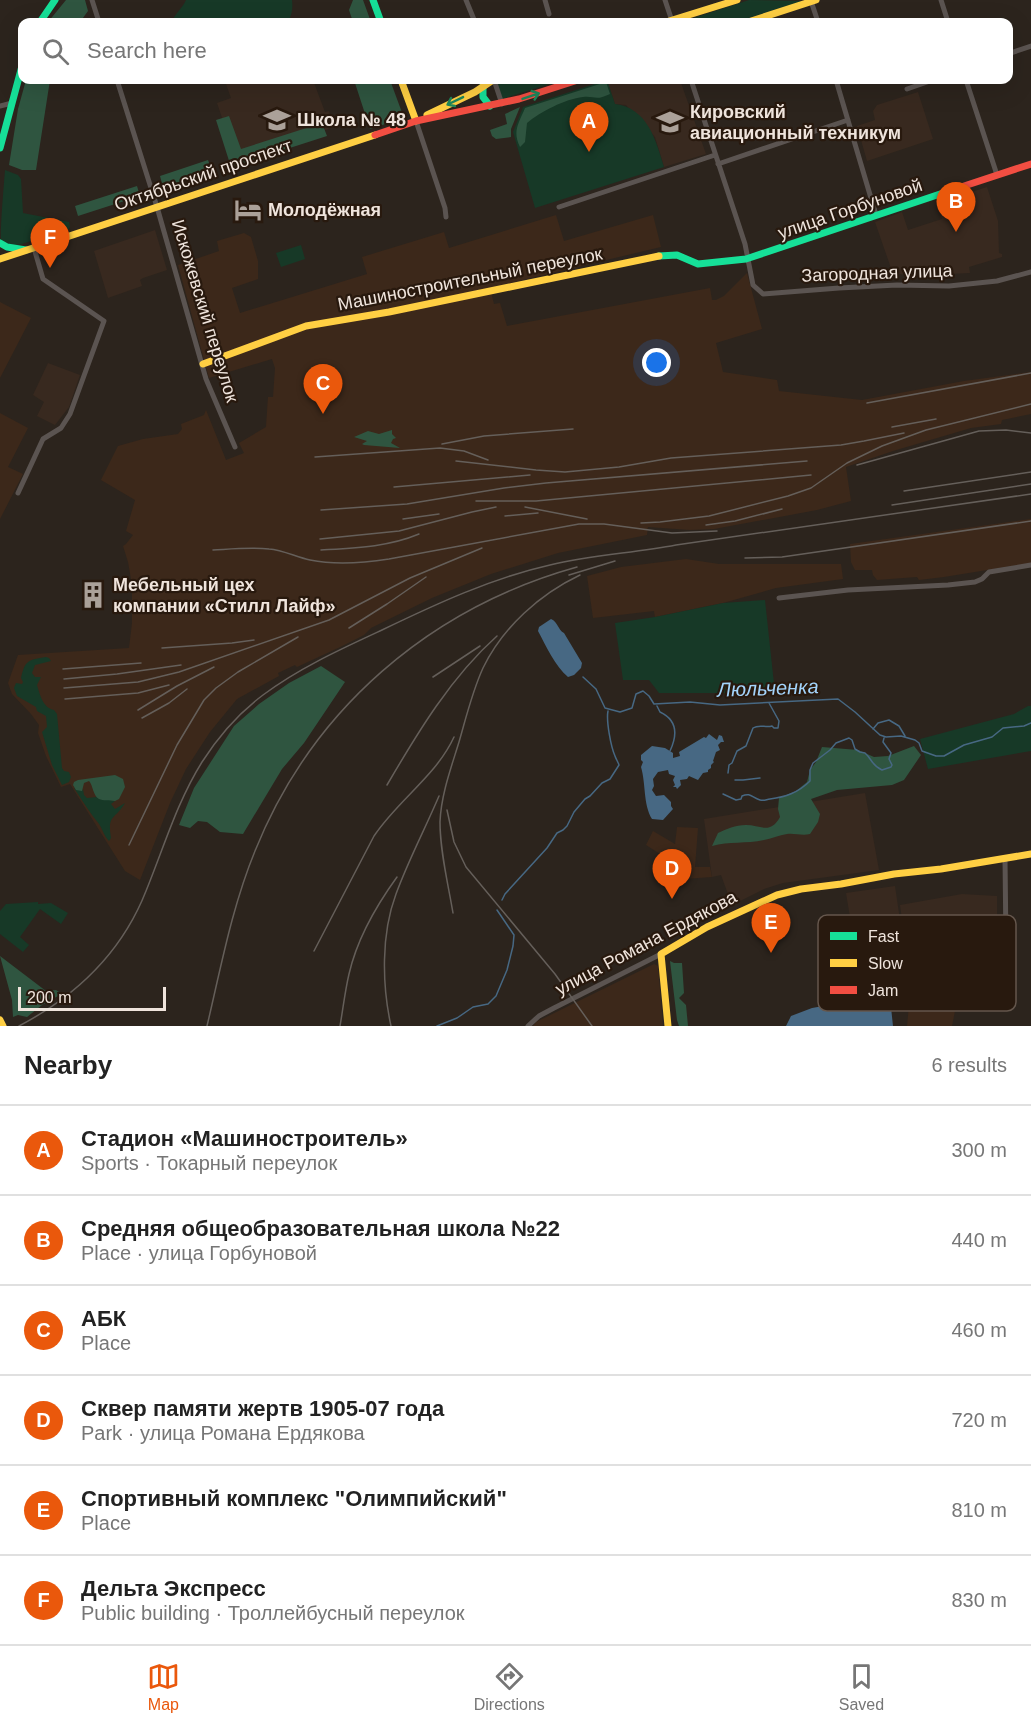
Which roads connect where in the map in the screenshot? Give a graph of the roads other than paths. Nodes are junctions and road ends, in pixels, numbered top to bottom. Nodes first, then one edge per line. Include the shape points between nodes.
1 (55, 0) edge
2 (92, 0) edge
3 (373, 0) edge
4 (466, 0) edge
5 (545, 0) edge
6 (665, 0) edge
7 (737, 0) edge
8 (940, 0) edge
9 (813, 1) edge
10 (549, 14) dead end
11 (43, 18) edge
12 (98, 18) edge
13 (380, 18) edge
14 (474, 18) edge
15 (669, 18) edge
16 (682, 18) edge
17 (760, 18) edge
18 (817, 18) edge
19 (947, 18) edge
20 (1031, 46) edge
21 (1013, 52) edge
22 (18, 81) edge
23 (118, 84) edge
24 (402, 84) edge
25 (487, 84) edge
26 (495, 84) edge
27 (565, 84) edge
28 (692, 84) edge
29 (837, 84) edge
30 (921, 84) edge
31 (967, 84) edge
32 (483, 86) junction
33 (907, 89) dead end
34 (12, 103) junction
35 (502, 104) junction
36 (0, 106) edge
37 (490, 106) junction
38 (848, 120) junction
39 (416, 121) junction
40 (0, 148) edge
41 (715, 155) junction
42 (718, 164) junction
43 (1031, 164) edge
44 (997, 175) junction
45 (157, 207) junction
46 (559, 207) dead end
47 (876, 215) junction
48 (446, 217) dead end
49 (0, 243) edge
50 (30, 249) junction
51 (0, 258) edge
52 (746, 259) junction
53 (1031, 272) edge
54 (203, 364) junction
55 (235, 447) dead end
56 (18, 493) dead end
57 (1031, 565) edge
58 (779, 598) dead end
59 (1031, 854) edge
60 (1005, 858) junction
61 (1006, 915) edge
62 (661, 954) junction
63 (0, 1020) edge
64 (3, 1026) edge
65 (528, 1026) edge
66 (668, 1026) edge

1 - 11 street
2 - 12 street
3 - 13 street
4 - 14 street
5 - 10 street
6 - 15 street
7 - 16 street
8 - 19 street
9 - 17 street
9 - 18 street
20 - 21 street
22 - 34 street
23 - 45 street, Искожевский переулок
24 - 39 street
25 - 32 street, Октябрьский проспект
26 - 35 street
35 -> 27 street, Октябрьский проспект
28 - 41 street, Загородная улица
29 - 38 street
30 - 33 street
31 - 44 street
32 - 37 street via 483,98
32 -> 39 street, Октябрьский проспект
34 - 36 street
34 - 40 street
35 - 37 street, Октябрьский проспект
37 - 39 street, Октябрьский проспект
38 - 42 street
38 - 47 street
39 - 45 street, Октябрьский проспект
39 - 48 street
41 - 42 street, Загородная улица
41 - 46 street
42 - 52 street, Загородная улица via 745,244
43 - 44 street, улица Горбуновой
44 - 47 street, улица Горбуновой
45 - 50 street, Октябрьский проспект
45 - 54 street, Искожевский переулок
47 - 52 street, улица Горбуновой
49 - 50 street
50 - 51 street, Октябрьский проспект
50 - 56 street via 44,279 104,321 70,414 61,428 43,439
52 - 53 street, Загородная улица via 753,285 763,294 950,286 998,281
52 - 54 street, Машиностроительный переулок via 698,264 677,255 663,255 306,326
54 - 55 street, Искожевский переулок
57 - 58 street via 989,572 975,582
59 - 60 street, улица Романа Ердякова
60 - 61 street
60 - 62 street, улица Романа Ердякова via 777,895 707,927
62 - 65 street, улица Романа Ердякова via 539,1016
62 - 66 street
63 - 64 street

